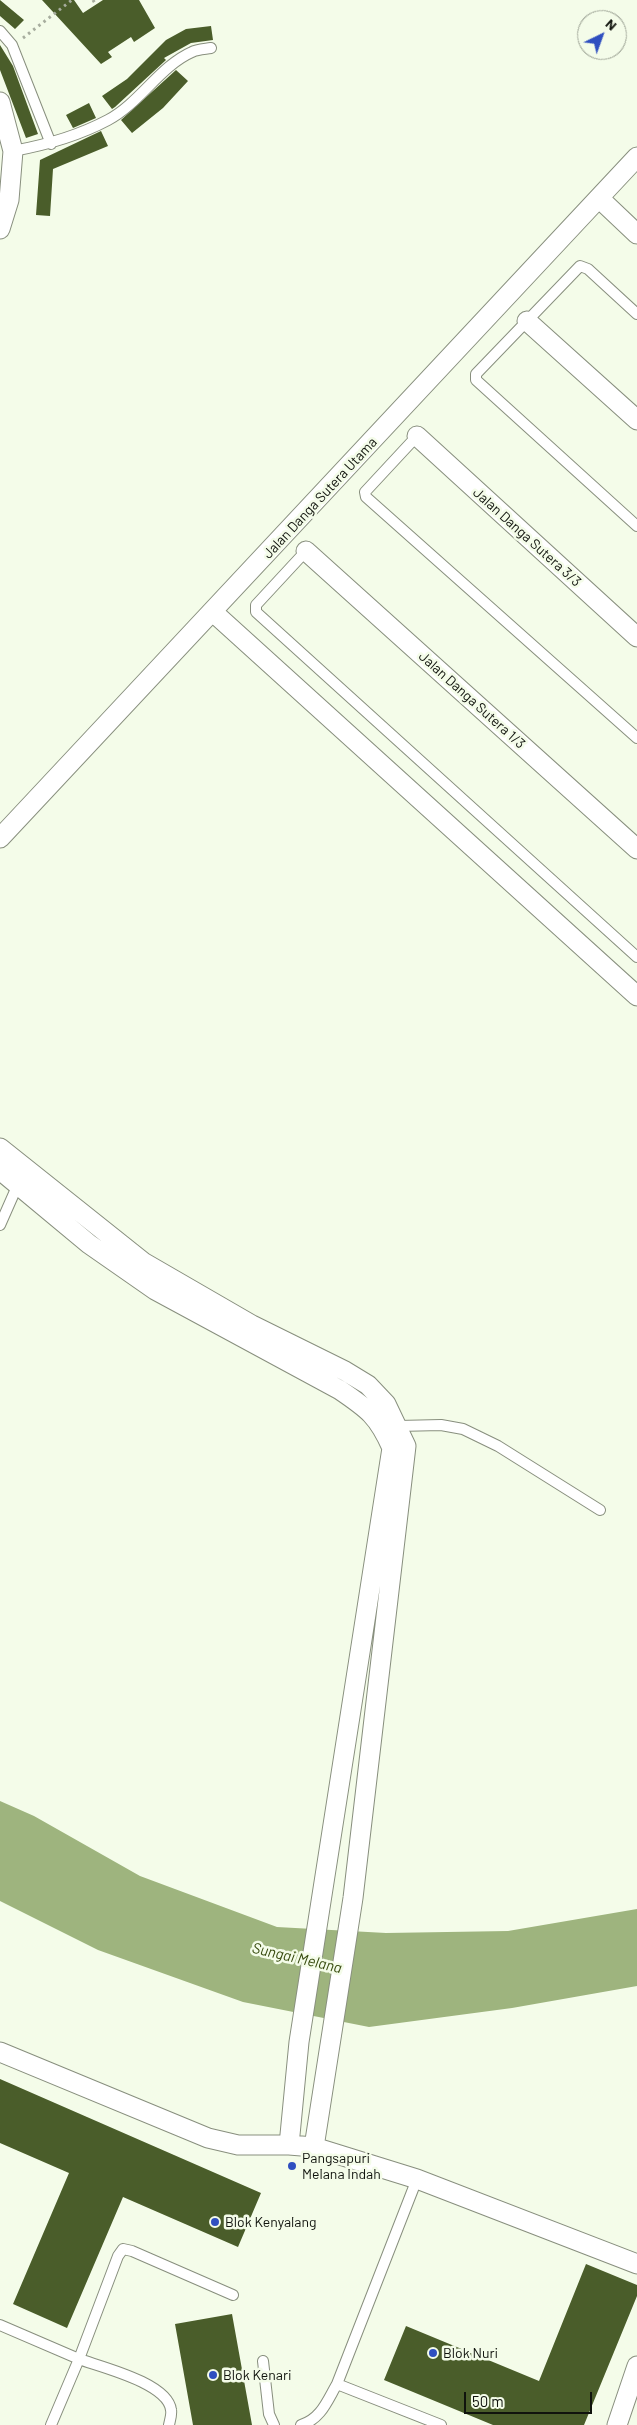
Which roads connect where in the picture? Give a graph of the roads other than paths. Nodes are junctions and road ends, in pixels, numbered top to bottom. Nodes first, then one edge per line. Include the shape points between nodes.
1 (0, 31) edge
2 (211, 48) dead end
3 (0, 102) edge
4 (51, 144) junction
5 (13, 151) junction
6 (637, 157) edge
7 (600, 199) junction
8 (0, 230) edge
9 (637, 234) edge
10 (637, 314) edge
11 (527, 321) junction
12 (637, 420) edge
13 (418, 436) joint
14 (637, 526) edge
15 (306, 551) joint
16 (213, 612) junction
17 (637, 637) edge
18 (637, 738) edge
19 (0, 838) edge
20 (637, 849) edge
21 (637, 957) edge
22 (637, 996) edge
23 (0, 1148) edge
24 (0, 1170) edge
25 (22, 1177) junction
26 (1, 1221) edge
27 (398, 1426) junction
28 (600, 1510) dead end
29 (0, 2052) edge
30 (289, 2145) junction
31 (314, 2147) junction
32 (418, 2179) junction
33 (637, 2264) edge
34 (233, 2295) dead end
35 (0, 2325) edge
36 (79, 2359) junction
37 (263, 2361) dead end
38 (637, 2366) edge
39 (337, 2384) junction
40 (51, 2425) edge
41 (169, 2425) edge
42 (274, 2425) edge
43 (301, 2425) edge
44 (442, 2425) edge
45 (617, 2425) edge

1 - 4 lane via 12,46
2 - 4 lane via 193,51 175,62 137,100 108,120
3 - 5 street
4 - 5 lane
5 - 8 street via 9,200
6 - 7 street, Jalan Danga Sutera Utama
7 - 9 street
7 - 16 street, Jalan Danga Sutera Utama
10 - 11 lane via 588,269 580,266
11 - 12 street
11 - 14 lane via 476,374 476,380
13 - 17 street, Jalan Danga Sutera 3/3
13 - 18 lane via 365,492 366,497
15 - 20 street, Jalan Danga Sutera 1/3
15 - 21 lane via 256,605 256,612
16 - 19 street, Jalan Danga Sutera Utama
16 - 22 street
23 - 25 street
24 - 25 street
25 - 26 lane
25 - 27 street via 143,1262 252,1325 368,1385 386,1404
25 - 30 street via 88,1244 156,1290 369,1409 383,1427 392,1448 299,2042
27 - 28 lane via 463,1428 498,1446
27 - 31 street via 406,1446 353,1898
29 - 30 street via 208,2138 238,2145
30 - 31 street
31 - 32 street
32 - 33 street
32 - 39 lane
34 - 36 lane via 132,2250 123,2249
35 - 36 lane
36 - 40 lane
36 - 41 lane via 149,2385 166,2397 171,2410
37 - 42 lane via 269,2414
38 - 45 street
39 - 43 lane via 314,2420
39 - 44 lane

